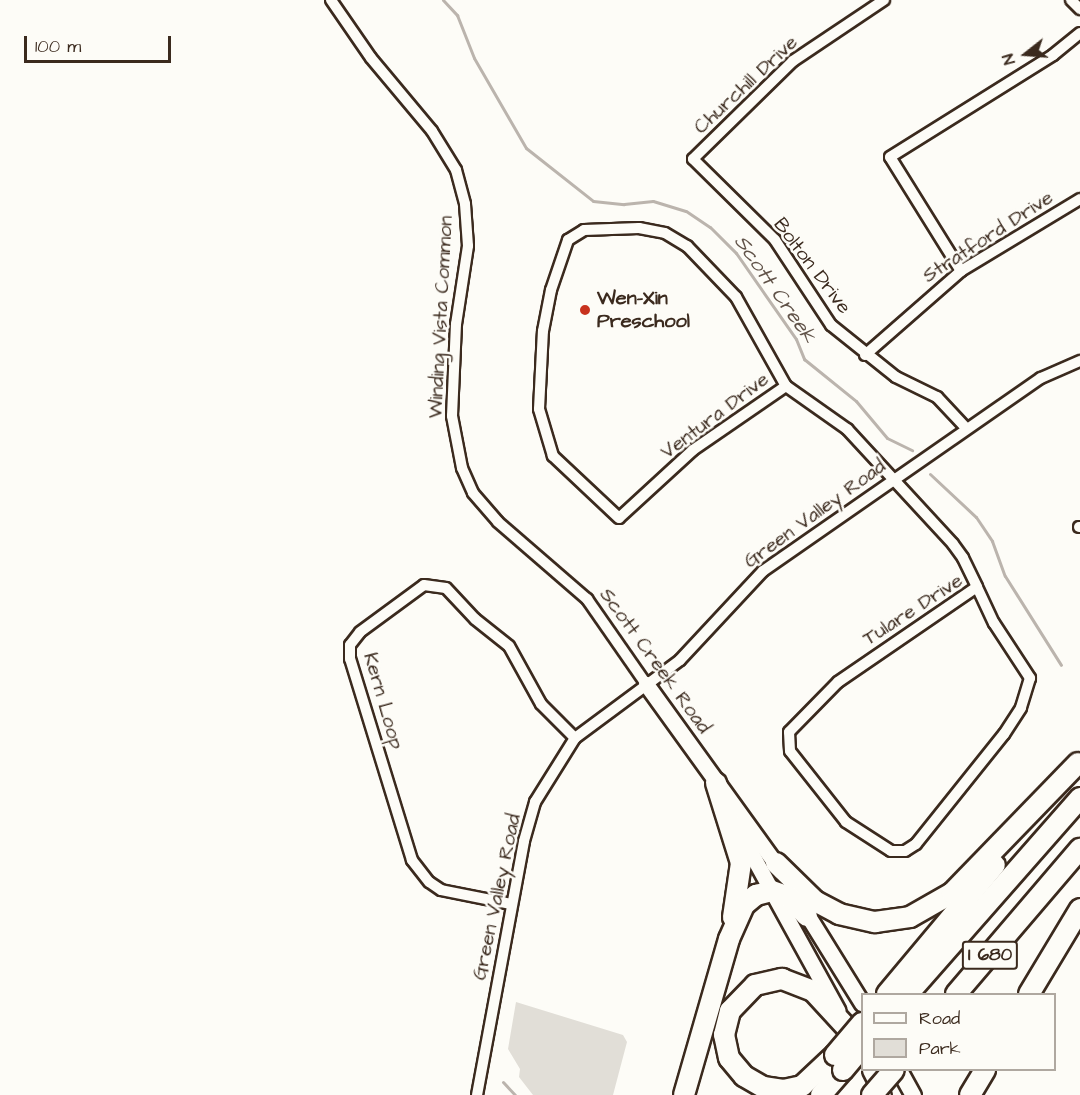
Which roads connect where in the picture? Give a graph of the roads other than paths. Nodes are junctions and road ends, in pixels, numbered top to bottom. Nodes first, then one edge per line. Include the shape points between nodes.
1 (332, 0) edge
2 (884, 0) edge
3 (1071, 0) edge
4 (1080, 9) edge
5 (1080, 33) edge
6 (693, 159) joint
7 (1080, 199) edge
8 (961, 271) junction
9 (865, 356) junction
10 (1080, 361) edge
11 (786, 386) junction
12 (966, 428) junction
13 (893, 480) junction
14 (498, 522) joint
15 (977, 587) junction
16 (646, 684) junction
17 (575, 738) junction
18 (1079, 762) edge
19 (716, 783) junction
20 (1080, 798) edge
21 (1080, 849) edge
22 (776, 863) junction
23 (1080, 865) edge
24 (772, 891) junction
25 (511, 904) junction
26 (1080, 909) edge
27 (807, 916) junction
28 (729, 939) junction
29 (887, 993) edge
30 (909, 993) edge
31 (957, 993) edge
32 (970, 993) edge
33 (1030, 993) edge
34 (861, 1001) edge
35 (855, 1025) edge
36 (861, 1048) edge
37 (861, 1052) edge
38 (839, 1062) junction
39 (871, 1071) edge
40 (893, 1071) edge
41 (900, 1071) edge
42 (906, 1071) edge
43 (984, 1071) edge
44 (970, 1094) edge
45 (477, 1095) edge
46 (684, 1095) edge
47 (821, 1095) edge
48 (872, 1095) edge
49 (884, 1095) edge
50 (913, 1095) edge

1 - 14 street, Winding Vista Common via 371,58 432,131 456,170 465,204 468,246 456,324 454,437 473,493
2 - 6 street, Churchill Drive via 793,61
3 - 4 street
5 - 8 street via 1053,55 890,157
6 - 9 street, Bolton Drive via 775,240 812,301
7 - 8 street, Stratford Drive
8 - 9 street, Stratford Drive
9 - 12 street, Bolton Drive via 937,397
10 - 12 street, Green Valley Road via 1041,378
11 - 11 street, Ventura Drive via 693,450 619,518 566,473 553,456 538,409 543,331 551,290 568,240 584,230 639,228 665,233 687,246 736,297
11 - 13 street, Tulare Drive via 847,429
12 - 13 street, Green Valley Road
13 - 15 street, Tulare Drive via 953,544
13 - 16 street, Green Valley Road via 763,571 698,643
14 - 16 street, Scott Creek Road via 587,599
15 - 15 street, Tulare Drive via 994,623 1030,678 1028,692 1004,734 916,844 905,851 891,851 846,822 790,751 789,732 838,682
16 - 17 street, Green Valley Road
16 - 19 street, Scott Creek Road
17 - 25 street, Green Valley Road via 535,802
17 - 25 street, Kern Loop via 541,704 509,646 475,619 446,588 424,585 360,632 350,645 350,659 412,860 429,882 441,890
18 - 22 highway via 952,893 910,917 874,922 839,914 815,901
18 - 29 highway
19 - 22 street, Scott Creek Road
19 - 24 street, Scott Creek Road
19 - 28 highway via 741,863
20 - 30 highway, I 680
21 - 31 highway, I 680
22 - 27 street, Scott Creek Road
23 - 32 highway, I 680
24 - 27 highway via 789,897
24 - 28 highway via 756,895 744,905
24 - 35 street, Scott Creek Road
25 - 45 street, Green Valley Road
26 - 33 highway
27 - 34 street, Scott Creek Road
28 - 46 highway
35 - 37 street, Scott Creek Road
35 - 38 highway, bridge
35 - 38 highway via 813,992 782,979 755,985 730,1011 724,1035 729,1058 744,1076 763,1087 783,1090 802,1086
36 - 38 highway, bridge
38 - 47 highway
39 - 49 street
40 - 48 highway, bridge
41 - 50 street
42 - 49 highway
43 - 44 highway

